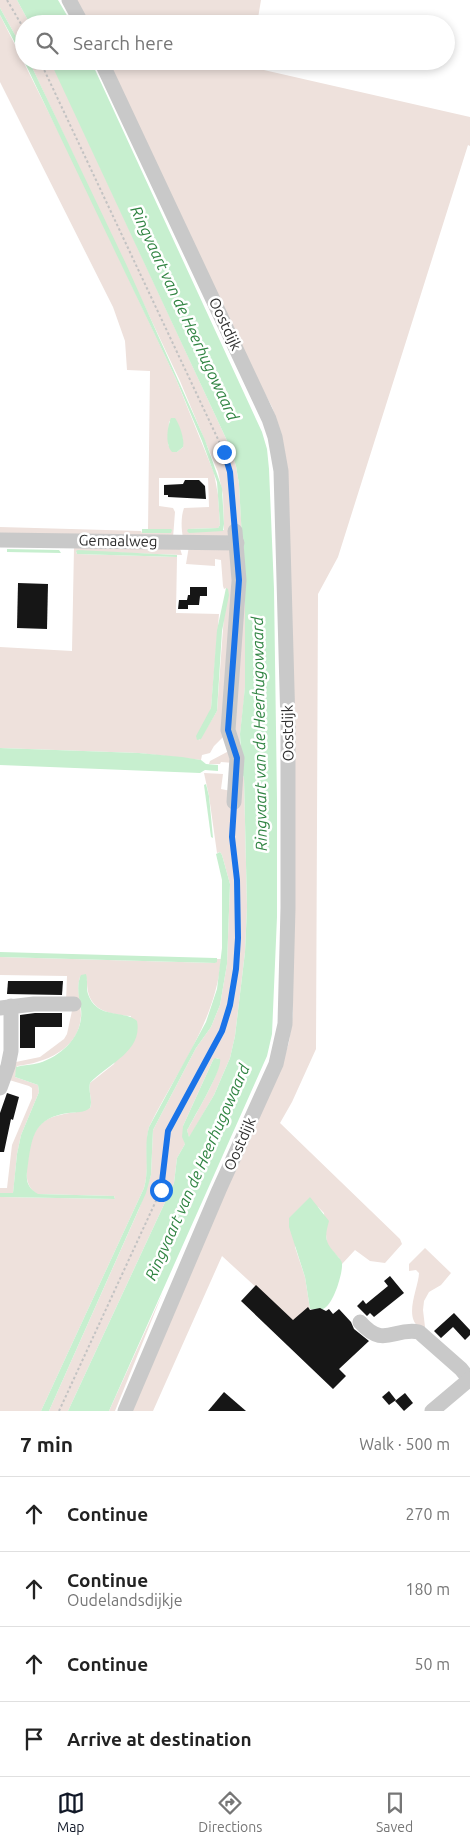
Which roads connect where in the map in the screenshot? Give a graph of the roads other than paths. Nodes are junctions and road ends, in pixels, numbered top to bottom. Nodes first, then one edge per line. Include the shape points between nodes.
1 (69, 0) edge
2 (77, 15) edge
3 (105, 70) edge
4 (0, 540) edge
5 (234, 802) road end
6 (74, 1004) dead end
7 (5, 1007) edge
8 (0, 1088) edge
9 (360, 1322) dead end
10 (470, 1379) edge
11 (124, 1411) edge
12 (432, 1411) edge

1 - 2 street
3 - 11 street, Oostdijk via 275,437 281,471 288,724 288,908 285,1013 280,1051
4 - 5 street, Gemaalweg via 236,537 239,580 228,730 235,750
6 - 7 street
7 - 8 street via 12,1052
9 - 10 street via 376,1335 419,1332
10 - 12 street

